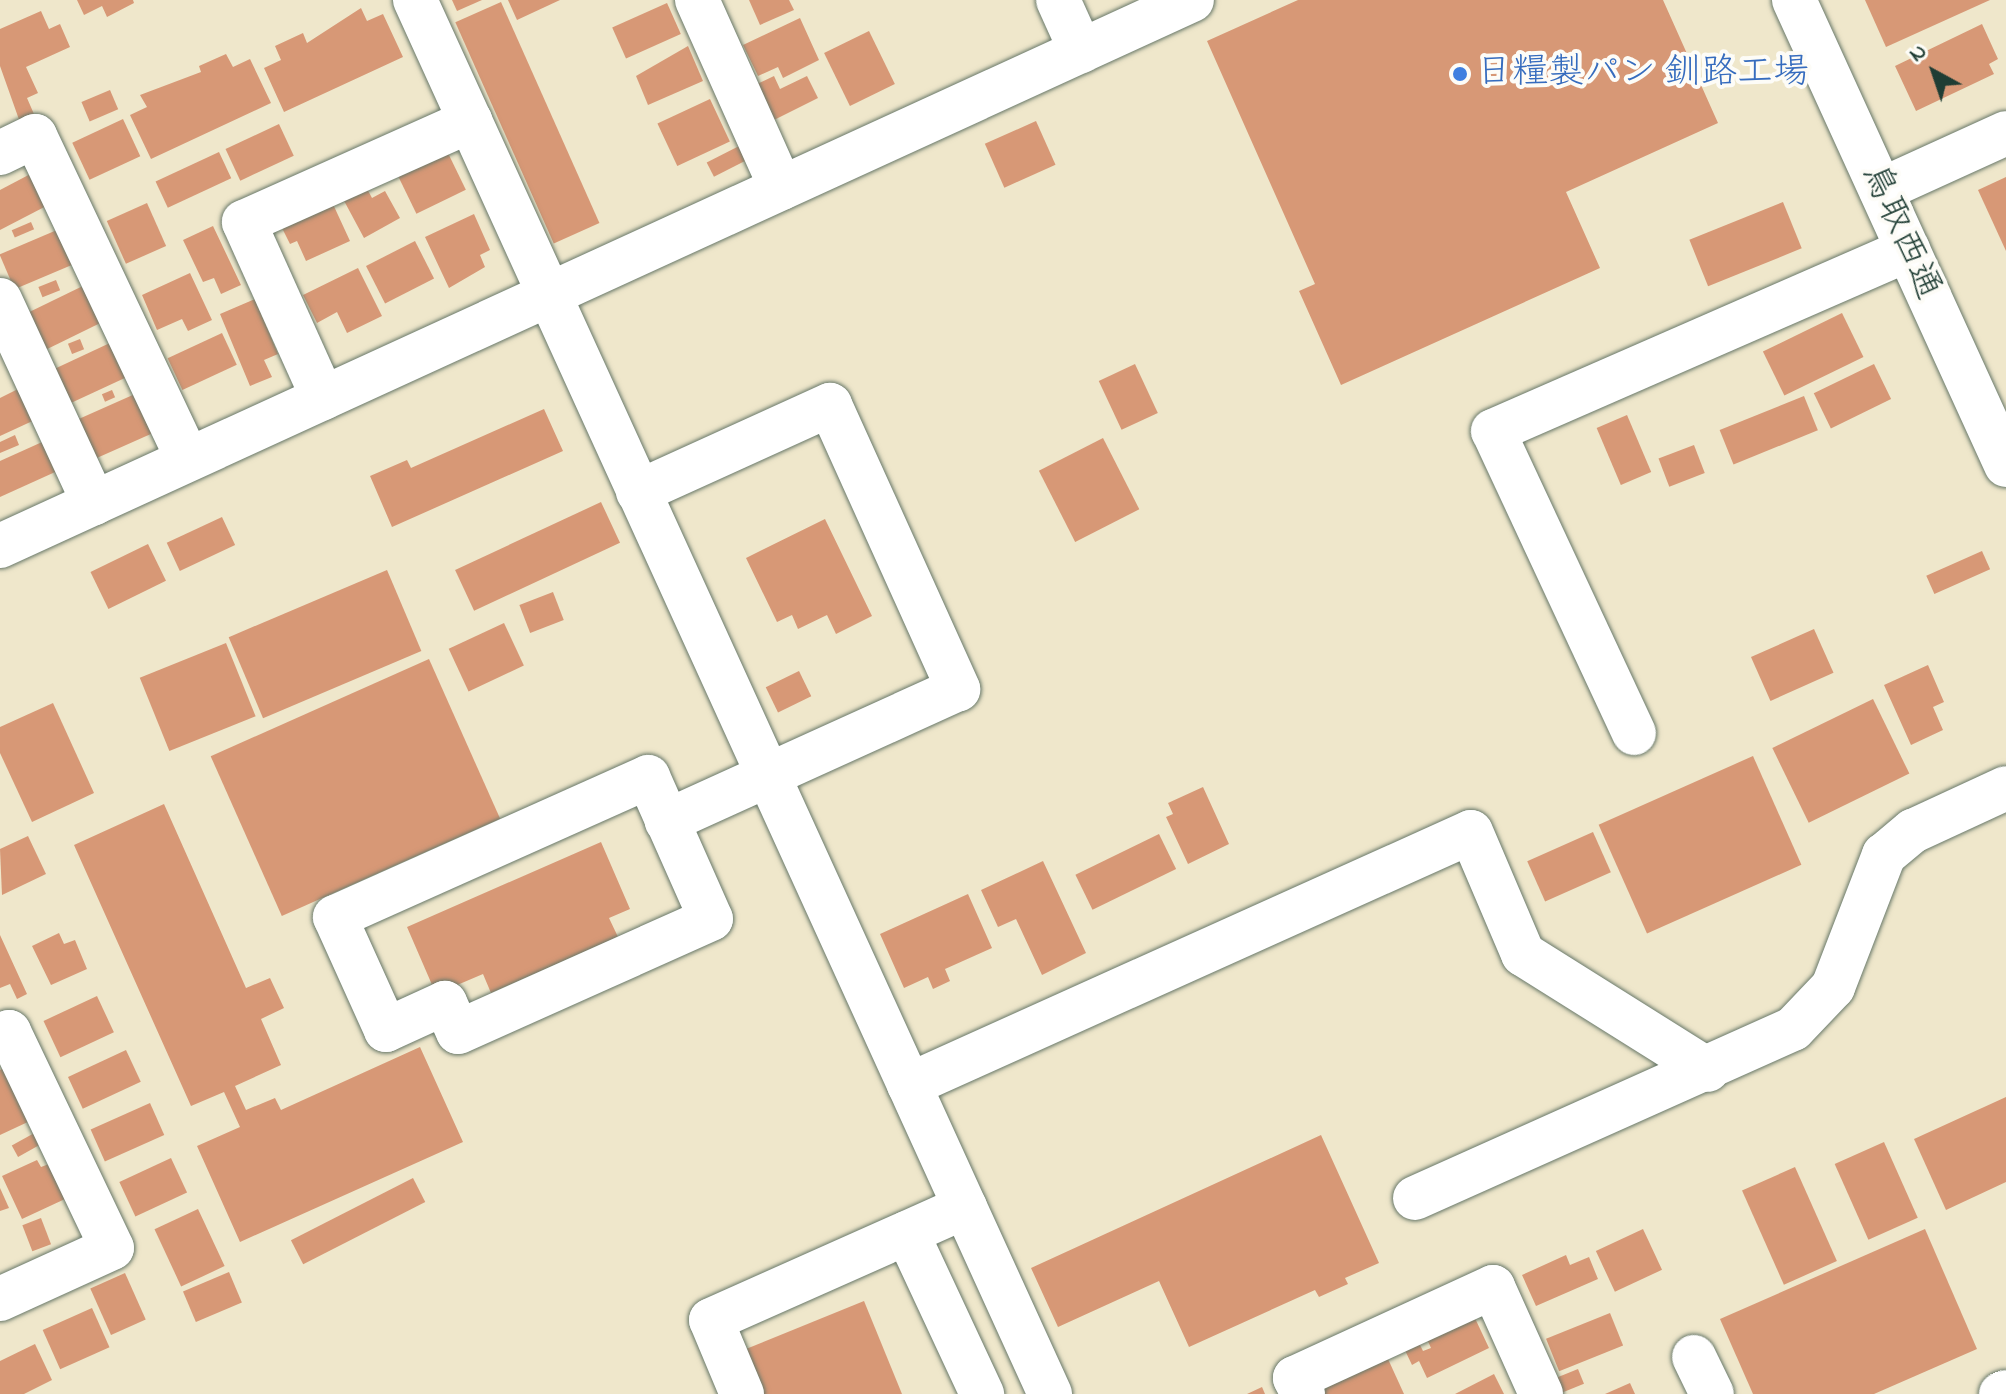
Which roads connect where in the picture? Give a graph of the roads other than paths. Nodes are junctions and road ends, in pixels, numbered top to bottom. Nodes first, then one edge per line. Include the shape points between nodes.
1 (415, 0) edge
2 (697, 0) edge
3 (1058, 0) edge
4 (1192, 0) edge
5 (1794, 0) edge
6 (1081, 51) junction
7 (470, 121) junction
8 (2006, 133) edge
9 (0, 153) edge
10 (781, 188) junction
11 (1881, 190) junction
12 (1908, 250) junction
13 (548, 294) junction
14 (0, 300) edge
15 (323, 398) junction
16 (188, 459) junction
17 (2006, 465) edge
18 (638, 492) junction
19 (94, 503) junction
20 (0, 546) edge
21 (1634, 733) dead end
22 (768, 775) junction
23 (2006, 788) edge
24 (667, 821) junction
25 (0, 1036) edge
26 (1708, 1070) junction
27 (909, 1085) junction
28 (1415, 1198) dead end
29 (965, 1207) junction
30 (907, 1233) junction
31 (0, 1299) edge
32 (742, 1394) edge
33 (982, 1394) edge
34 (1050, 1394) edge
35 (1303, 1394) edge
36 (1541, 1394) edge

1 - 7 street
2 - 10 street
3 - 6 street
4 - 6 street
5 - 11 street, 鳥取西通
6 - 10 street
7 - 13 street
7 - 15 street via 244,222
8 - 11 street
9 - 16 street via 35,136
10 - 13 street
11 - 12 street, 鳥取西通
12 - 17 street, 鳥取西通
12 - 21 street via 1493,431
13 - 15 street
13 - 18 street
14 - 19 street
15 - 16 street
16 - 19 street
18 - 22 street
18 - 22 street via 830,405 958,689
19 - 20 street
22 - 24 street
22 - 27 street
23 - 26 street via 1913,831 1884,855 1833,987 1793,1029
24 - 24 street via 711,919 458,1032 445,1003 386,1030 335,917 648,777
25 - 31 street via 9,1032 112,1248
26 - 27 street via 1523,954 1471,832
26 - 28 street
27 - 29 street
29 - 30 street
29 - 34 street
30 - 32 street via 711,1320
30 - 33 street
35 - 36 street via 1295,1378 1493,1287

